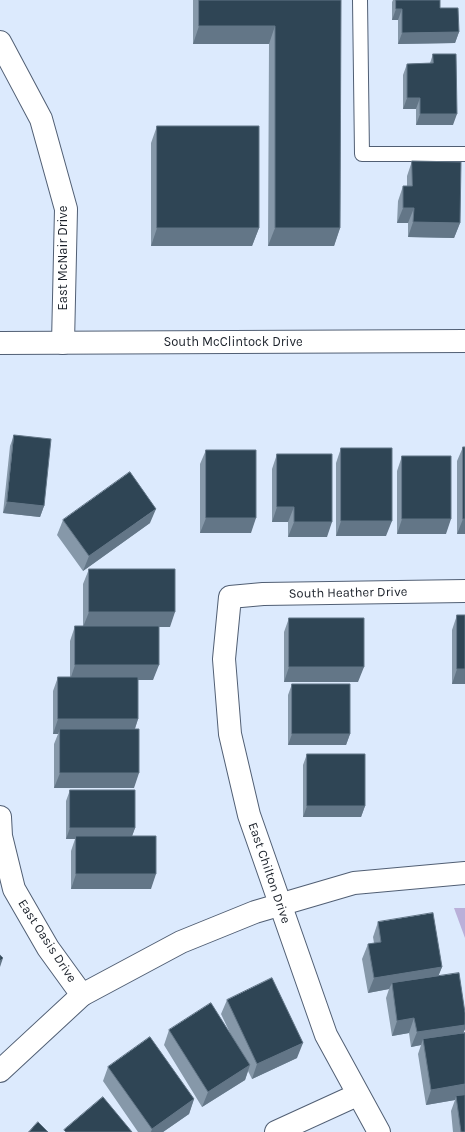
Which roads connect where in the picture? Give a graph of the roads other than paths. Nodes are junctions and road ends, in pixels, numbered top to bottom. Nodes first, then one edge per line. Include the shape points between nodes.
1 (360, 0) edge
2 (0, 42) edge
3 (465, 154) edge
4 (465, 341) edge
5 (0, 343) edge
6 (62, 343) junction
7 (465, 592) edge
8 (230, 597) joint
9 (0, 830) edge
10 (465, 874) edge
11 (280, 905) junction
12 (82, 995) junction
13 (0, 1071) edge
14 (357, 1094) junction
15 (276, 1132) edge
16 (379, 1132) edge

1 - 3 lane via 362,154
2 - 6 street, East McNair Drive via 40,119 66,209
4 - 6 street, South McClintock Drive
5 - 6 street, South McClintock Drive
7 - 8 street, South Heather Drive via 263,594
8 - 11 street, East Chilton Drive via 224,659 230,734 249,815
9 - 12 street, East Oasis Drive via 14,889 48,948
10 - 11 street via 354,883
11 - 12 street via 255,912 181,942
11 - 14 street, East Chilton Drive via 326,1035
12 - 13 street
14 - 15 street
14 - 16 street, East Chilton Drive

